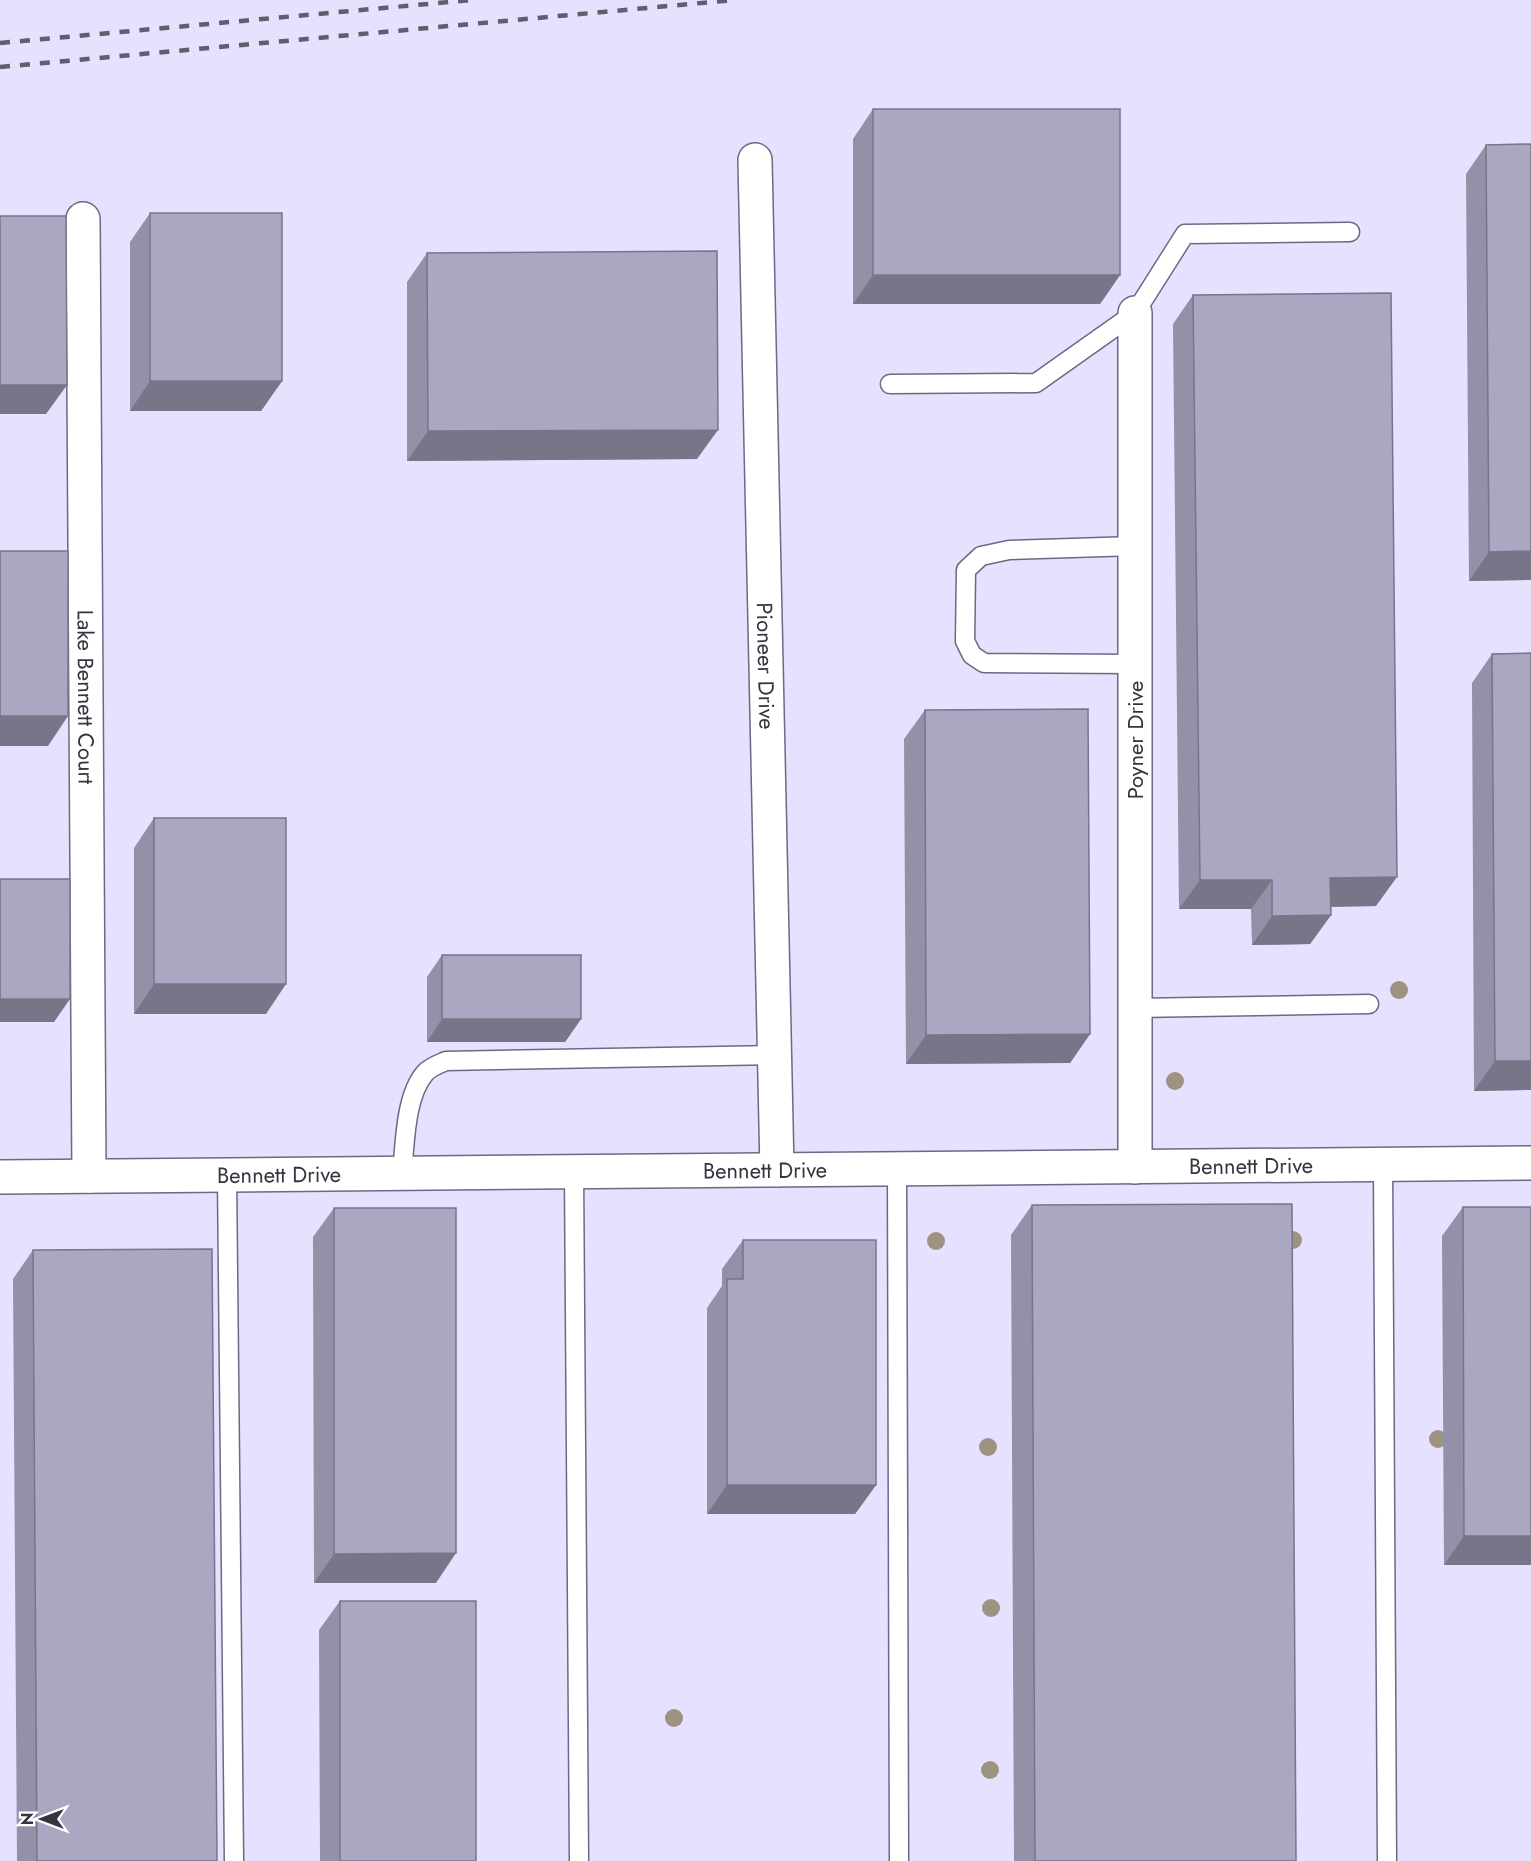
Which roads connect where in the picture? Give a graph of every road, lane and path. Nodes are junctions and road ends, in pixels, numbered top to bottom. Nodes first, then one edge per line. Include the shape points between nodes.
1 (755, 160) dead end
2 (83, 219) dead end
3 (1350, 232) dead end
4 (1135, 313) junction
5 (890, 384) dead end
6 (1135, 546) junction
7 (1135, 664) junction
8 (1369, 1004) dead end
9 (1135, 1008) junction
10 (774, 1055) junction
11 (1531, 1163) edge
12 (1383, 1164) junction
13 (1135, 1167) junction
14 (897, 1169) junction
15 (777, 1170) junction
16 (574, 1172) junction
17 (402, 1174) junction
18 (227, 1175) junction
19 (89, 1176) junction
20 (0, 1177) edge
21 (234, 1861) edge
22 (579, 1861) edge
23 (899, 1861) edge
24 (1387, 1861) edge

1 - 10 street, Pioneer Drive
2 - 19 street, Lake Bennett Court
3 - 4 lane via 1185,234
4 - 5 lane via 1036,382
4 - 6 street, Poyner Drive
6 - 7 street, Poyner Drive
6 - 7 lane via 1009,549 981,556 966,570 965,641 972,655 984,663
7 - 9 street, Poyner Drive
8 - 9 lane
9 - 13 street, Poyner Drive
10 - 15 street, Pioneer Drive
10 - 17 lane via 446,1061 427,1071 417,1086 407,1123
11 - 12 street, Bennett Drive
12 - 13 street, Bennett Drive
12 - 24 lane
13 - 14 street, Bennett Drive
14 - 15 street, Bennett Drive
14 - 23 lane
15 - 16 street, Bennett Drive
16 - 17 street, Bennett Drive
16 - 22 lane
17 - 18 street, Bennett Drive
18 - 19 street, Bennett Drive
18 - 21 lane
19 - 20 street, Bennett Drive

